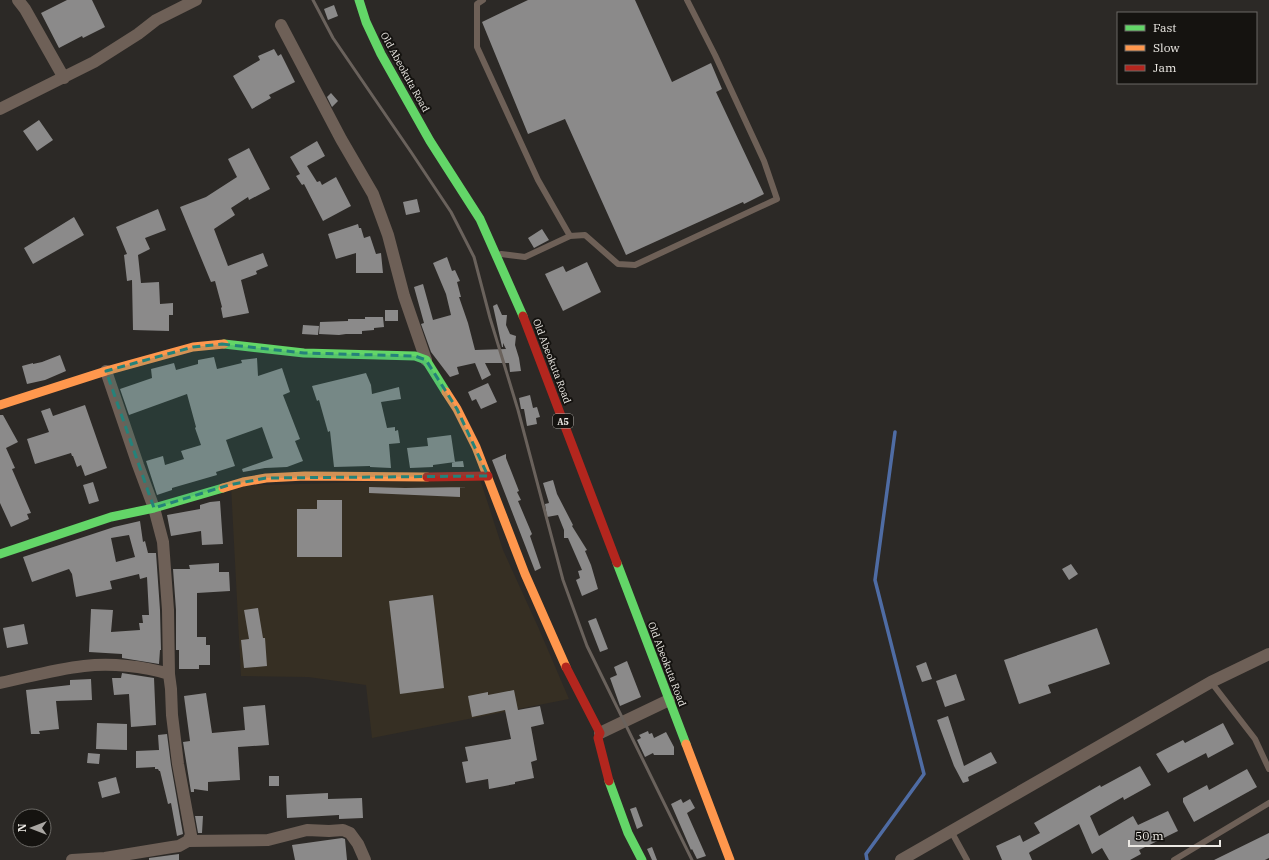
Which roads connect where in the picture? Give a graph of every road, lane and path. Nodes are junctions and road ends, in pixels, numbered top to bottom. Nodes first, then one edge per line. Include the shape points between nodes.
1 (18, 0) edge
2 (196, 0) edge
3 (360, 0) edge
4 (483, 0) edge
5 (687, 0) edge
6 (281, 25) dead end
7 (64, 78) junction
8 (0, 109) edge
9 (570, 236) junction
10 (495, 254) junction
11 (426, 360) junction
12 (106, 371) junction
13 (0, 405) edge
14 (488, 476) junction
15 (154, 508) junction
16 (0, 554) edge
17 (1269, 654) edge
18 (169, 674) junction
19 (1211, 682) junction
20 (0, 683) edge
21 (669, 700) junction
22 (600, 733) junction
23 (1269, 769) edge
24 (1269, 803) edge
25 (951, 831) junction
26 (188, 841) junction
27 (72, 860) edge
28 (365, 860) edge
29 (642, 860) edge
30 (730, 860) edge
31 (901, 860) edge
32 (967, 860) edge
33 (1174, 860) edge

1 - 7 street
2 - 7 street via 156,20 94,62
3 - 10 main road, Old Abeokuta Road / A5 via 366,22 381,54 430,141 480,219
4 - 9 lane via 477,4 477,47 538,180
5 - 9 lane via 764,161 777,199 635,265 618,264 585,235
6 - 11 street via 373,194
7 - 8 street
9 - 10 lane via 525,257
10 - 21 main road, Old Abeokuta Road / A5 via 521,311
11 - 12 main road via 415,356 304,353 222,344 193,347
11 - 14 main road via 458,409
12 - 13 main road
12 - 15 street
14 - 15 main road via 266,478 229,485
14 - 22 main road via 525,574 561,658
15 - 16 main road via 111,517
15 - 18 street via 163,549 168,610
17 - 19 street
18 - 20 street via 137,668 86,666
18 - 26 street via 178,764 191,835
19 - 23 lane via 1255,739
19 - 25 street
21 - 22 street
21 - 30 main road, Old Abeokuta Road / A5
22 - 29 main road via 598,738 610,785 628,833
24 - 33 lane
25 - 31 street
25 - 32 lane
26 - 27 street via 179,846 105,858
26 - 28 street via 268,840 307,830 343,830 350,833

